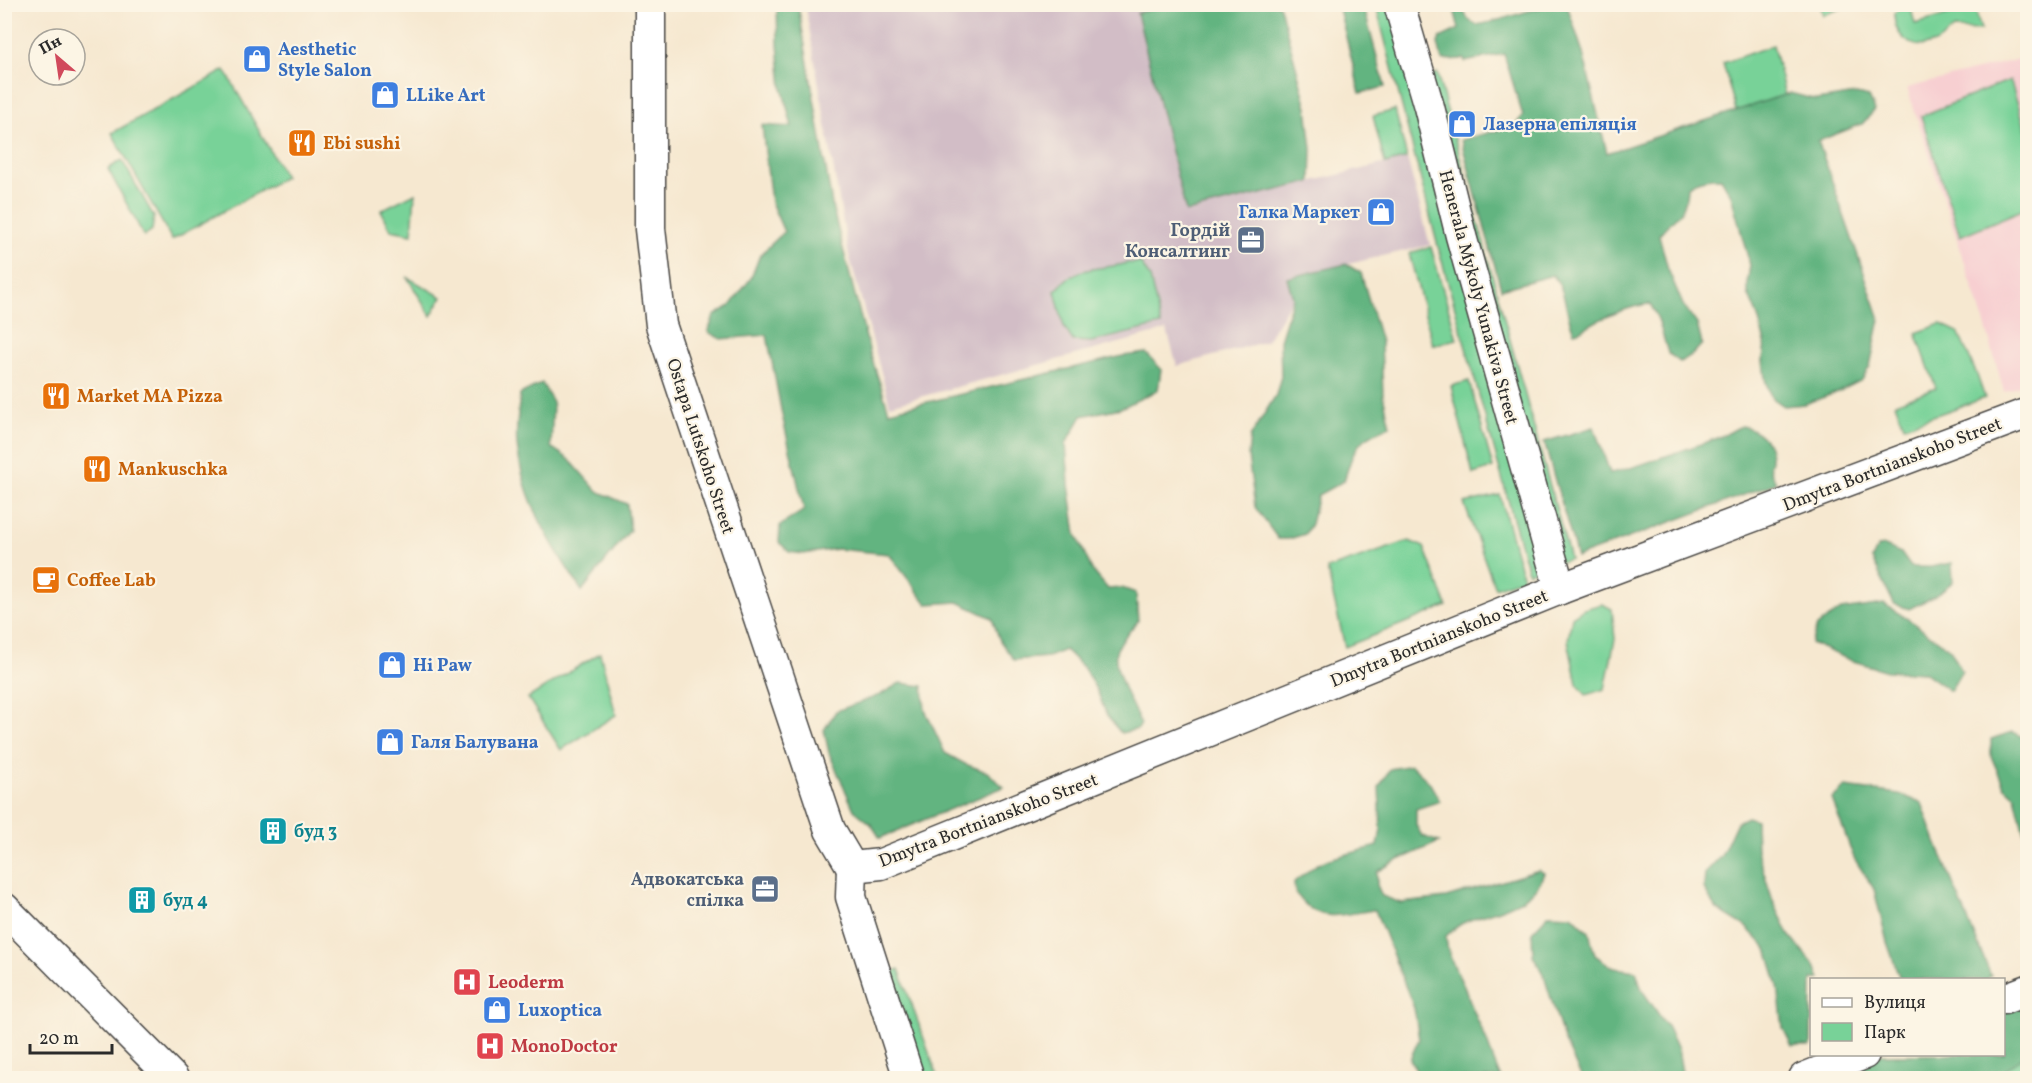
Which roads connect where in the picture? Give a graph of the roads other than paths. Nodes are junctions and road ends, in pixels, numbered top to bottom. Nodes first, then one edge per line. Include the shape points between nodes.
1 (650, 4) edge
2 (1399, 4) edge
3 (2028, 413) edge
4 (1560, 589) junction
5 (852, 867) junction
6 (4, 908) edge
7 (2028, 990) edge
8 (2005, 999) edge
9 (1859, 1056) edge
10 (172, 1078) edge
11 (909, 1078) edge
12 (1804, 1078) edge

1 - 5 street, Ostapa Lutskoho Street via 650,229 661,325 830,830
2 - 4 street, Henerala Mykoly Yunakiva Street
3 - 4 street, Dmytra Bortnianskoho Street
4 - 5 street, Dmytra Bortnianskoho Street via 881,864
5 - 11 street via 851,897
6 - 10 street
7 - 8 street
9 - 12 street

